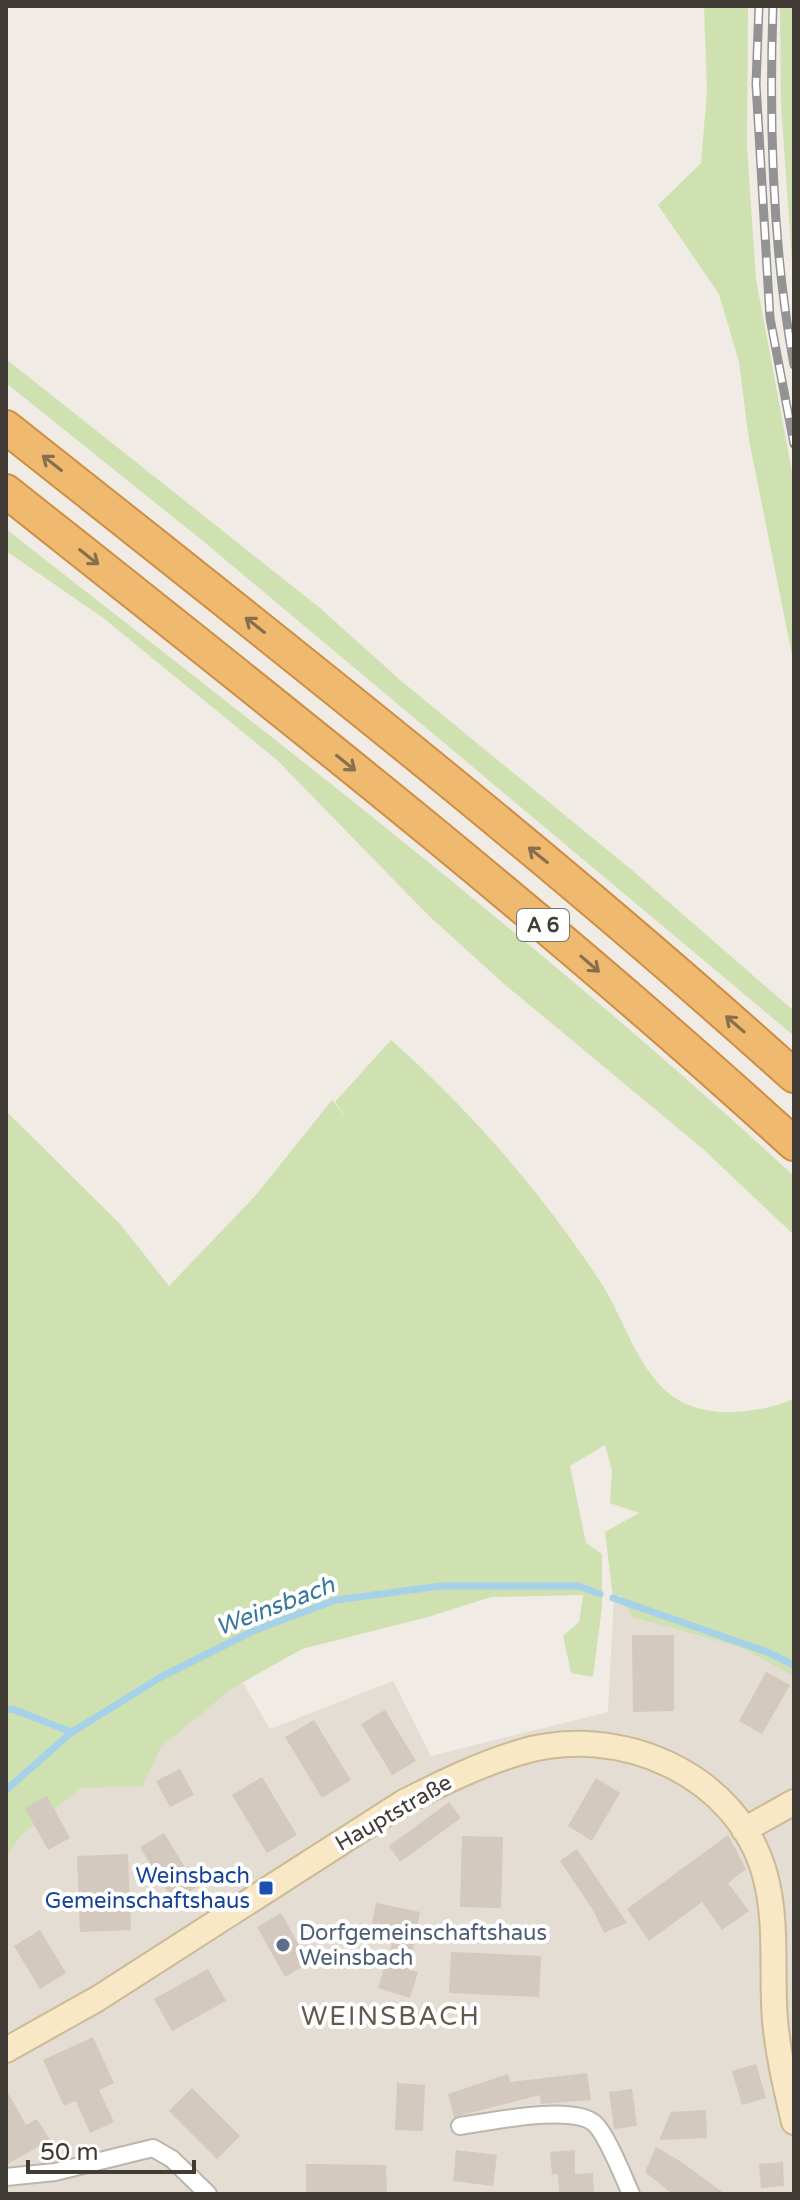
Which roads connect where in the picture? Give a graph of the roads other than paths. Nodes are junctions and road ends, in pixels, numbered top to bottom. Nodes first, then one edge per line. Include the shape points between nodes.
1 (6, 427) edge
2 (6, 491) edge
3 (794, 1076) edge
4 (794, 1144) edge
5 (794, 1802) edge
6 (744, 1830) junction
7 (6, 2050) edge
8 (794, 2122) edge
9 (460, 2126) dead end
10 (6, 2177) edge
11 (208, 2194) edge
12 (631, 2194) edge

3 -> 1 highway, A 6 via 617,921 329,683
2 -> 4 highway, A 6 via 583,958
5 - 6 street
6 - 7 street, Hauptstraße via 717,1795 685,1771 648,1754 567,1743 522,1751 404,1802 97,1999
6 - 8 street, Hauptstraße via 765,1873 775,1926 775,2018
9 - 12 street via 577,2115 595,2124
10 - 11 street via 55,2172 153,2148

